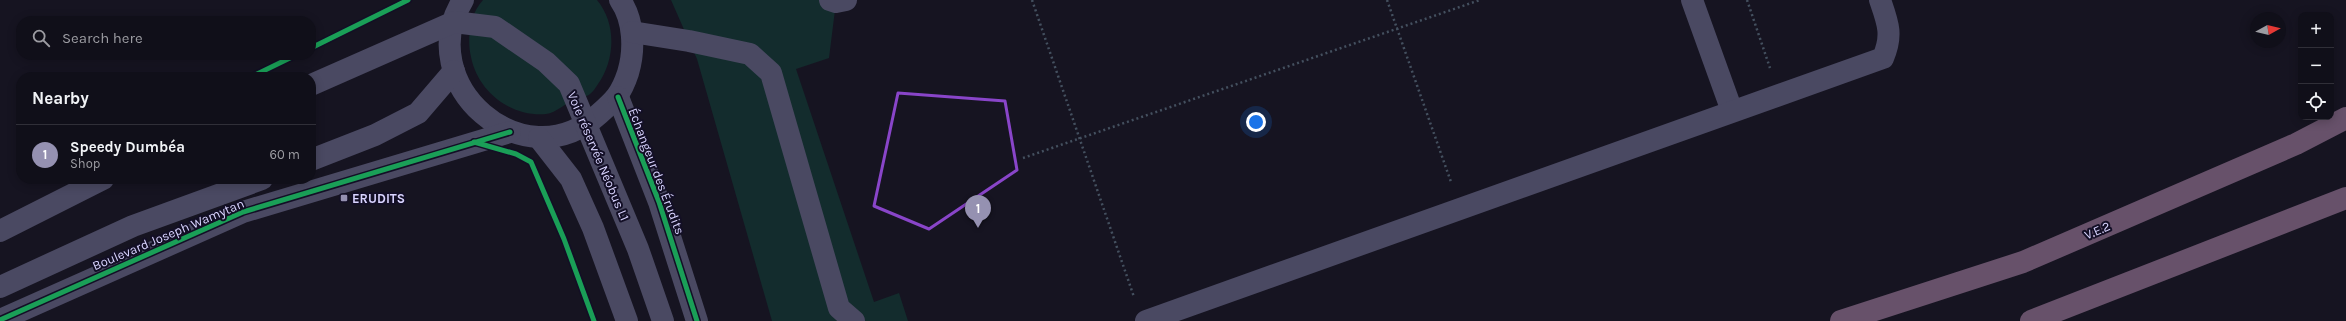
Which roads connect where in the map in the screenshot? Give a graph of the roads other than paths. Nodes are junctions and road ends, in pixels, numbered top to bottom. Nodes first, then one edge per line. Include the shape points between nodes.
1 (463, 0) edge
2 (620, 0) edge
3 (830, 0) edge
4 (846, 0) edge
5 (1692, 0) edge
6 (1880, 0) edge
7 (454, 22) junction
8 (632, 32) junction
9 (454, 71) junction
10 (316, 83) edge
11 (618, 97) junction
12 (1732, 112) junction
13 (2346, 118) edge
14 (586, 126) junction
15 (510, 132) junction
16 (539, 138) junction
17 (316, 158) edge
18 (93, 184) edge
19 (248, 184) edge
20 (2346, 198) edge
21 (0, 231) edge
22 (0, 287) edge
23 (0, 320) edge
24 (627, 321) edge
25 (663, 321) edge
26 (697, 321) edge
27 (854, 321) edge
28 (1146, 321) edge
29 (1841, 321) edge
30 (2032, 321) edge

1 - 7 street
2 - 8 street
3 - 4 street
5 - 12 street
6 - 12 street via 1889,25 1889,44 1883,58
7 - 9 street via 451,46
7 - 10 street
7 - 14 street, Voie réservée Néobus L1 via 494,27 546,62 568,84
8 - 11 street via 632,61
8 - 27 street via 750,54 771,73 839,308
9 - 15 street via 466,97 485,118
9 - 17 street via 418,113 375,135
11 - 14 street
11 - 26 street, Échangeur des Érudits via 659,202
12 - 28 street
13 - 29 highway, V.E.2 via 2296,144 2023,262
14 - 16 street via 564,135
14 - 25 street, Voie réservée Néobus L1 via 638,249
15 - 16 street
15 - 23 street, Boulevard Joseph Wamytan via 243,212
16 - 24 street via 571,179 593,228
18 - 21 street
19 - 22 street, Boulevard Joseph Wamytan via 133,226
20 - 30 highway

